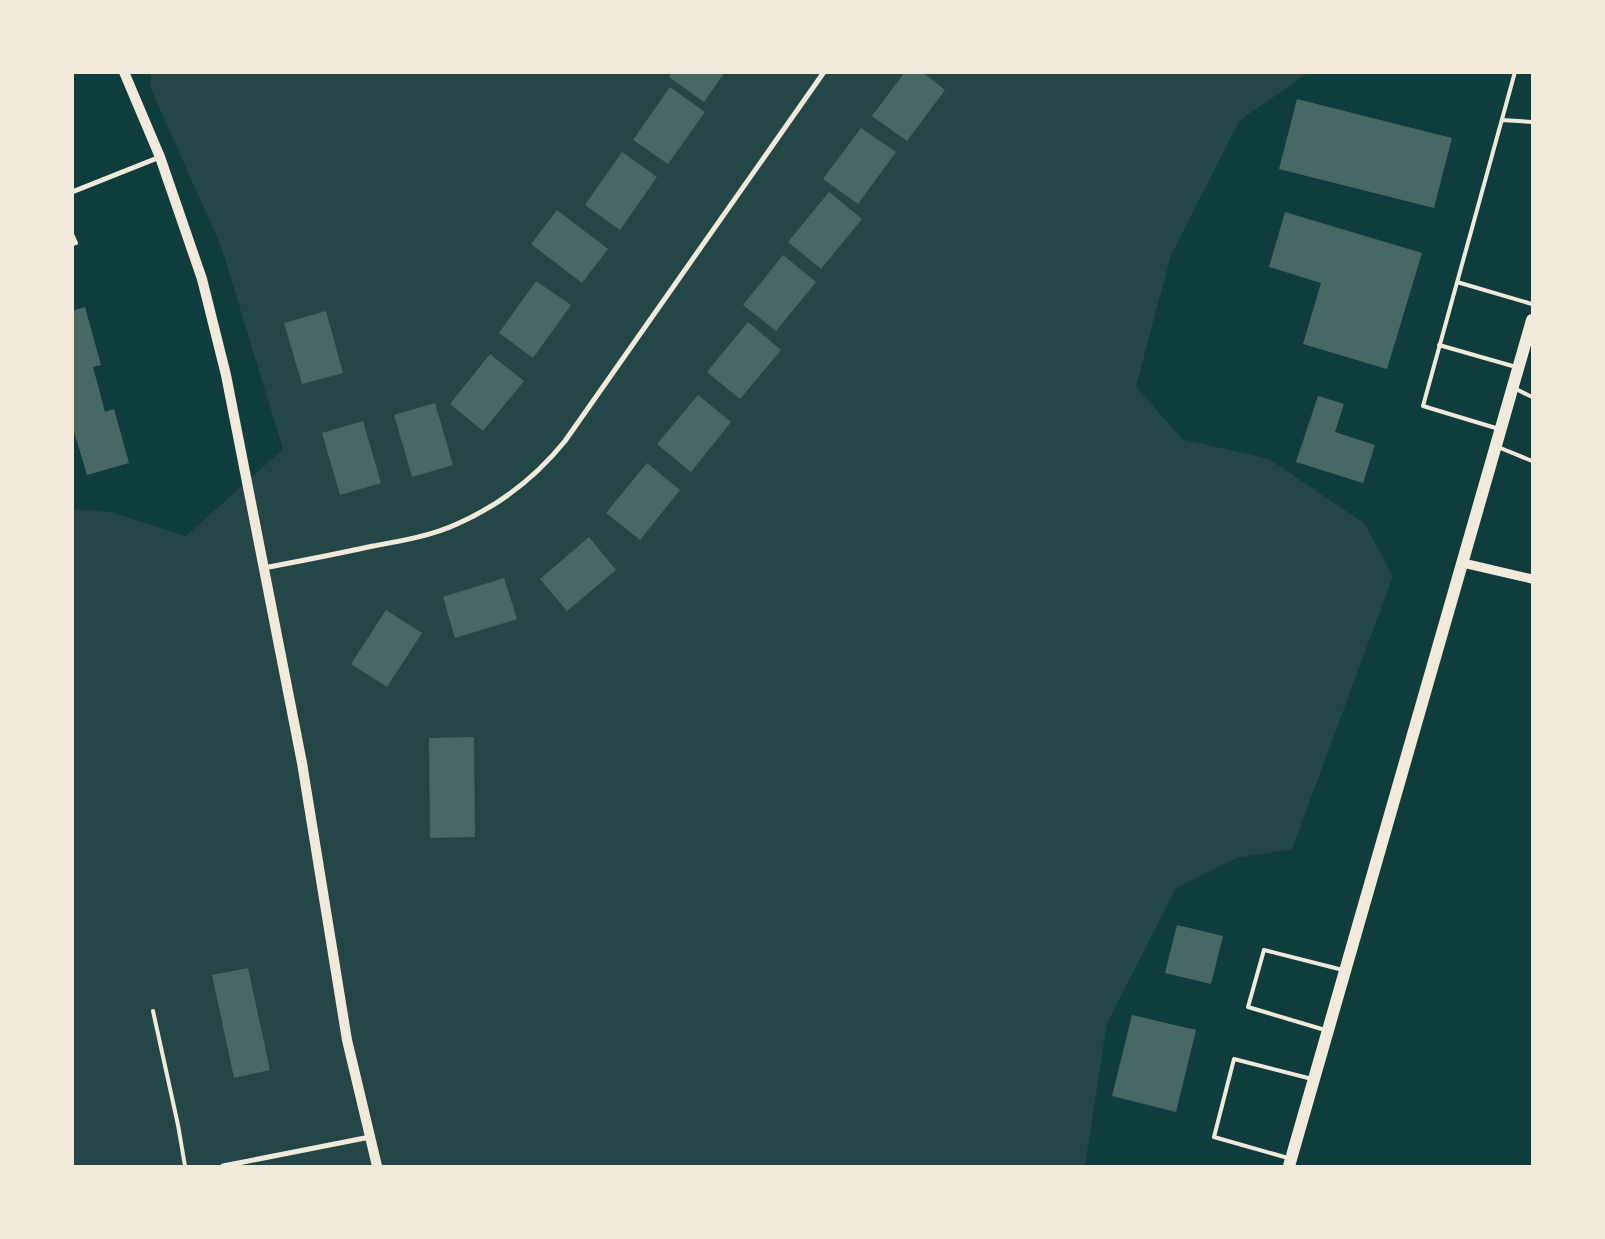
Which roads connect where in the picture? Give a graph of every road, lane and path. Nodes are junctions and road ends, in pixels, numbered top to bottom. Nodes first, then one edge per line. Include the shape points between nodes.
1 (124, 72) edge
2 (824, 72) edge
3 (1515, 72) edge
4 (1502, 120) junction
5 (1532, 122) edge
6 (160, 156) junction
7 (72, 192) edge
8 (72, 234) edge
9 (72, 244) edge
10 (1457, 282) junction
11 (1532, 304) edge
12 (1532, 320) edge
13 (1439, 345) junction
14 (1519, 368) junction
15 (1513, 388) junction
16 (1532, 397) edge
17 (1501, 429) junction
18 (1496, 446) junction
19 (1532, 461) edge
20 (1463, 563) junction
21 (264, 568) junction
22 (1532, 579) edge
23 (1345, 971) junction
24 (153, 1011) dead end
25 (1328, 1031) junction
26 (1314, 1080) junction
27 (370, 1137) junction
28 (1290, 1162) edge
29 (185, 1166) edge
30 (223, 1166) edge
31 (377, 1166) edge

1 - 6 main road
2 - 21 street via 565,441 524,484 492,506 419,537
3 - 4 lane
4 - 5 lane
4 - 10 lane
6 - 7 street
6 - 21 main road via 202,279 224,365
8 - 9 lane via 76,243
10 - 11 lane
10 - 13 lane
12 - 14 main road
13 - 14 lane
13 - 17 lane via 1423,406
14 - 15 main road
15 - 16 lane
15 - 17 main road
17 - 18 main road
18 - 19 lane
18 - 20 main road
20 - 22 street
20 - 23 main road
21 - 27 main road via 302,763 347,1040
23 - 25 main road
23 - 25 lane via 1264,950 1248,1007
24 - 29 lane
25 - 26 main road
26 - 28 main road
26 - 28 lane via 1234,1059 1214,1137
27 - 30 street
27 - 31 main road

